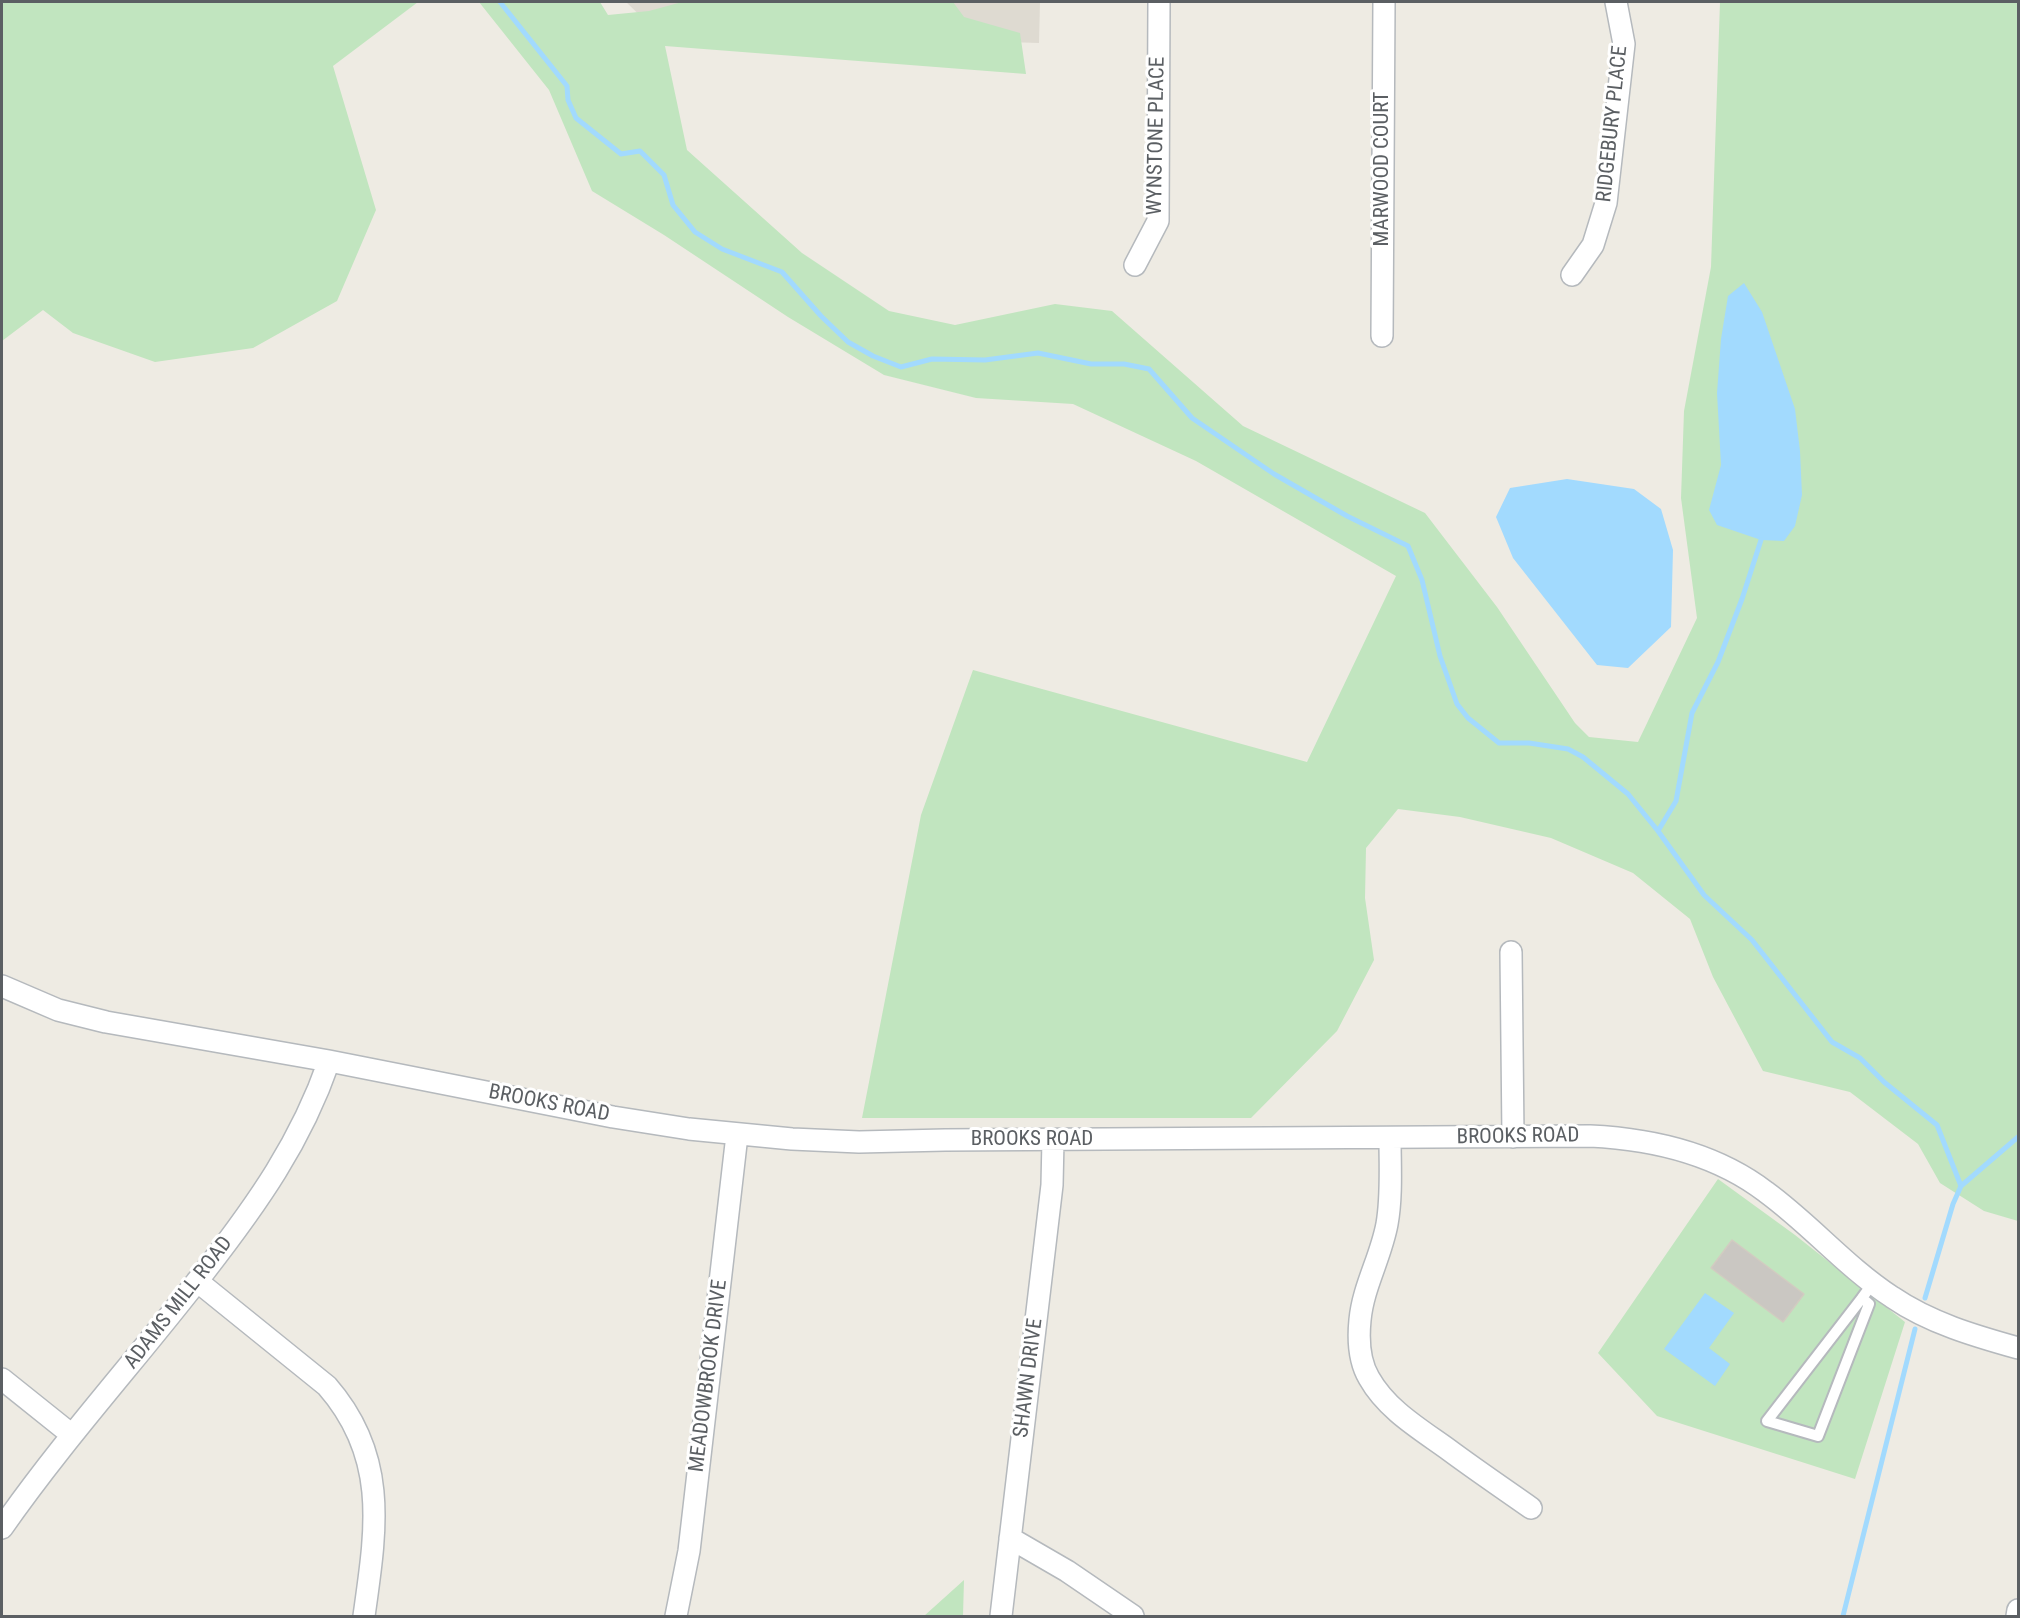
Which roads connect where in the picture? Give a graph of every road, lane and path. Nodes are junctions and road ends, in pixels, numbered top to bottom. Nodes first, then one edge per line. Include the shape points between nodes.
1 (1158, 2) edge
2 (1384, 2) edge
3 (1616, 2) edge
4 (1135, 265) dead end
5 (1572, 275) dead end
6 (1382, 336) dead end
7 (1511, 952) dead end
8 (2, 986) edge
9 (329, 1060) junction
10 (737, 1135) junction
11 (1513, 1137) junction
12 (1390, 1138) junction
13 (1053, 1140) junction
14 (197, 1281) junction
15 (1868, 1290) junction
16 (2019, 1348) edge
17 (2, 1379) edge
18 (72, 1435) junction
19 (1531, 1508) dead end
20 (2, 1528) edge
21 (1010, 1538) junction
22 (2019, 1610) edge
23 (364, 1617) edge
24 (676, 1617) edge
25 (1001, 1617) edge
26 (1133, 1617) edge
27 (2017, 1617) edge

1 - 4 street, WYNSTONE PLACE via 1158,221
2 - 6 street, MARWOOD COURT
3 - 5 street, RIDGEBURY PLACE via 1624,44 1606,203 1593,245
7 - 11 street
8 - 9 street, BROOKS ROAD via 58,1010 106,1022
9 - 10 street, BROOKS ROAD via 613,1117
9 - 14 street, ADAMS MILL ROAD via 316,1098 271,1181
10 - 13 street, BROOKS ROAD via 859,1142
10 - 24 street, MEADOWBROOK DRIVE via 689,1551
11 - 12 street, BROOKS ROAD
11 - 15 street, BROOKS ROAD via 1628,1138 1708,1159 1766,1191
12 - 13 street, BROOKS ROAD
12 - 19 street via 1387,1224 1360,1319 1359,1343 1364,1366 1381,1395 1400,1415
13 - 21 street, SHAWN DRIVE via 1052,1185
14 - 18 street, ADAMS MILL ROAD
14 - 23 street via 327,1386 356,1427 368,1458 374,1494
15 - 15 lane via 1847,1317 1767,1421 1818,1436 1869,1304
15 - 16 street, BROOKS ROAD via 1975,1336
17 - 18 street
18 - 20 street, ADAMS MILL ROAD
21 - 25 street, SHAWN DRIVE
21 - 26 street via 1067,1571
22 - 27 street

